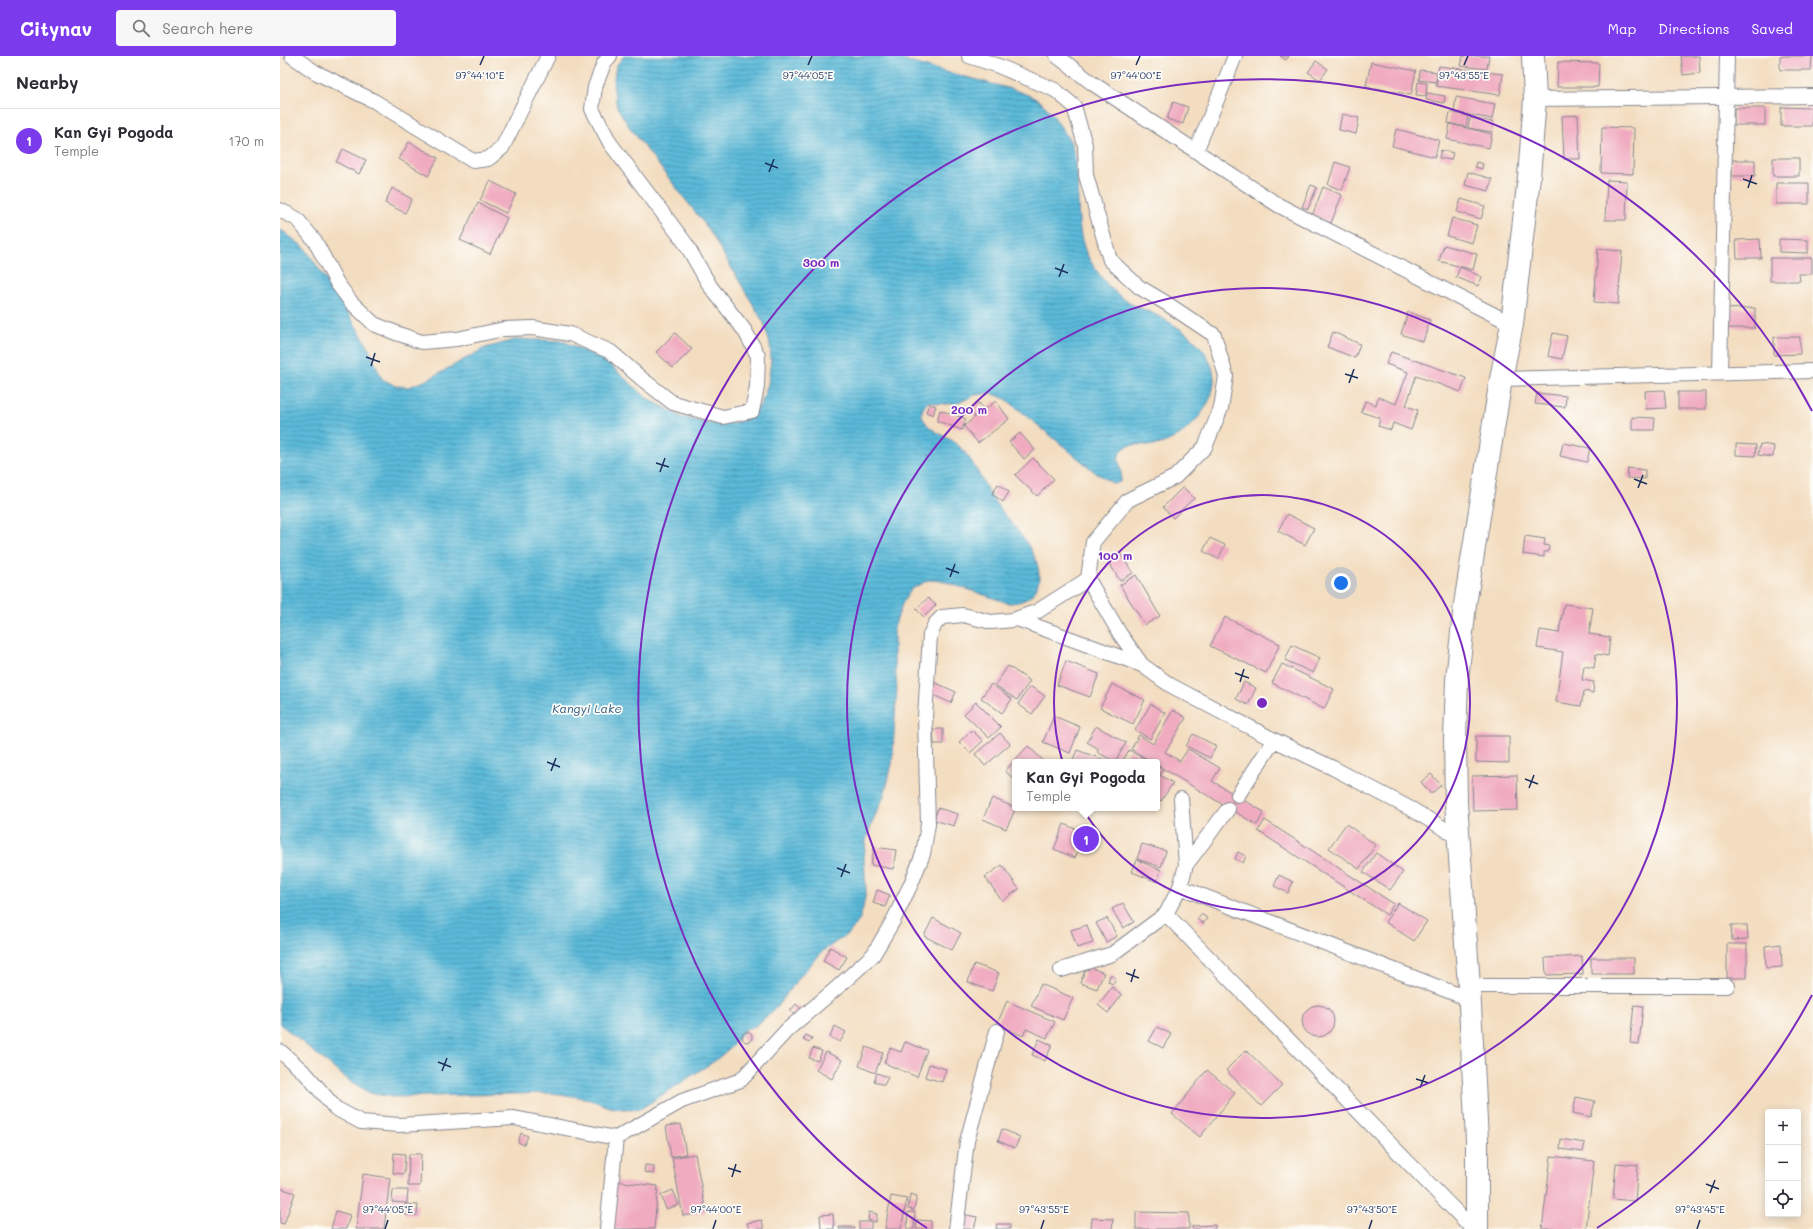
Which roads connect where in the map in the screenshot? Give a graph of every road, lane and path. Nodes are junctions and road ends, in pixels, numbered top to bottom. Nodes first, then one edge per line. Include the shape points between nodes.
1 (292, 56) edge
2 (548, 56) edge
3 (610, 56) edge
4 (969, 56) edge
5 (1058, 56) edge
6 (1235, 56) edge
7 (1533, 56) edge
8 (1727, 56) edge
9 (1813, 96) edge
10 (1726, 97) junction
11 (1535, 99) junction
12 (1196, 151) junction
13 (280, 210) edge
14 (1512, 324) junction
15 (1813, 371) edge
16 (1720, 373) junction
17 (1501, 379) junction
18 (1088, 580) junction
19 (1017, 619) junction
20 (1142, 665) junction
21 (1274, 740) junction
22 (1238, 795) dead end
23 (1181, 799) dead end
24 (1228, 809) dead end
25 (1458, 837) junction
26 (1186, 865) junction
27 (1180, 888) junction
28 (1166, 914) junction
29 (1061, 970) dead end
30 (1727, 986) dead end
31 (1469, 993) junction
32 (997, 1031) dead end
33 (280, 1051) edge
34 (616, 1138) junction
35 (607, 1229) edge
36 (956, 1229) edge
37 (1473, 1229) edge
38 (1477, 1229) edge

1 - 2 street via 315,72 374,101 473,161 488,159 502,148
3 - 13 street via 604,63 594,87 592,109 610,143 686,244 710,286 745,331 758,356 757,387 752,411 723,416 673,403 611,352 570,334 534,328 504,329 457,339 422,342 374,324 351,302 337,283 315,241 297,219
4 - 18 street via 1055,90 1074,106 1085,145 1086,174 1110,260 1138,287 1214,335 1226,376 1221,408 1205,447 1175,477 1128,500 1093,542
5 - 12 street via 1092,83
6 - 12 street
7 - 11 highway
8 - 10 street
9 - 10 street
10 - 11 street
10 - 16 street
11 - 14 highway
12 - 14 street via 1278,205
14 - 17 highway
15 - 16 street
16 - 17 street
17 - 25 highway via 1465,604 1457,680 1454,740
18 - 19 street via 1038,611
18 - 20 street
19 - 20 street
19 - 34 street via 991,622 963,615 942,617 930,635 925,717 928,824 923,854 893,921 873,955 786,1030 741,1080 682,1101
20 - 21 street via 1170,685
21 - 22 street
21 - 25 street via 1413,810
23 - 26 street
24 - 26 street
25 - 31 highway
26 - 27 street
27 - 28 street
27 - 31 street
28 - 29 street via 1112,954
28 - 37 street
30 - 31 street
31 - 38 highway via 1477,1140
32 - 36 street via 966,1141
33 - 34 street via 307,1075 335,1108 361,1122 399,1125 514,1118
34 - 35 street

